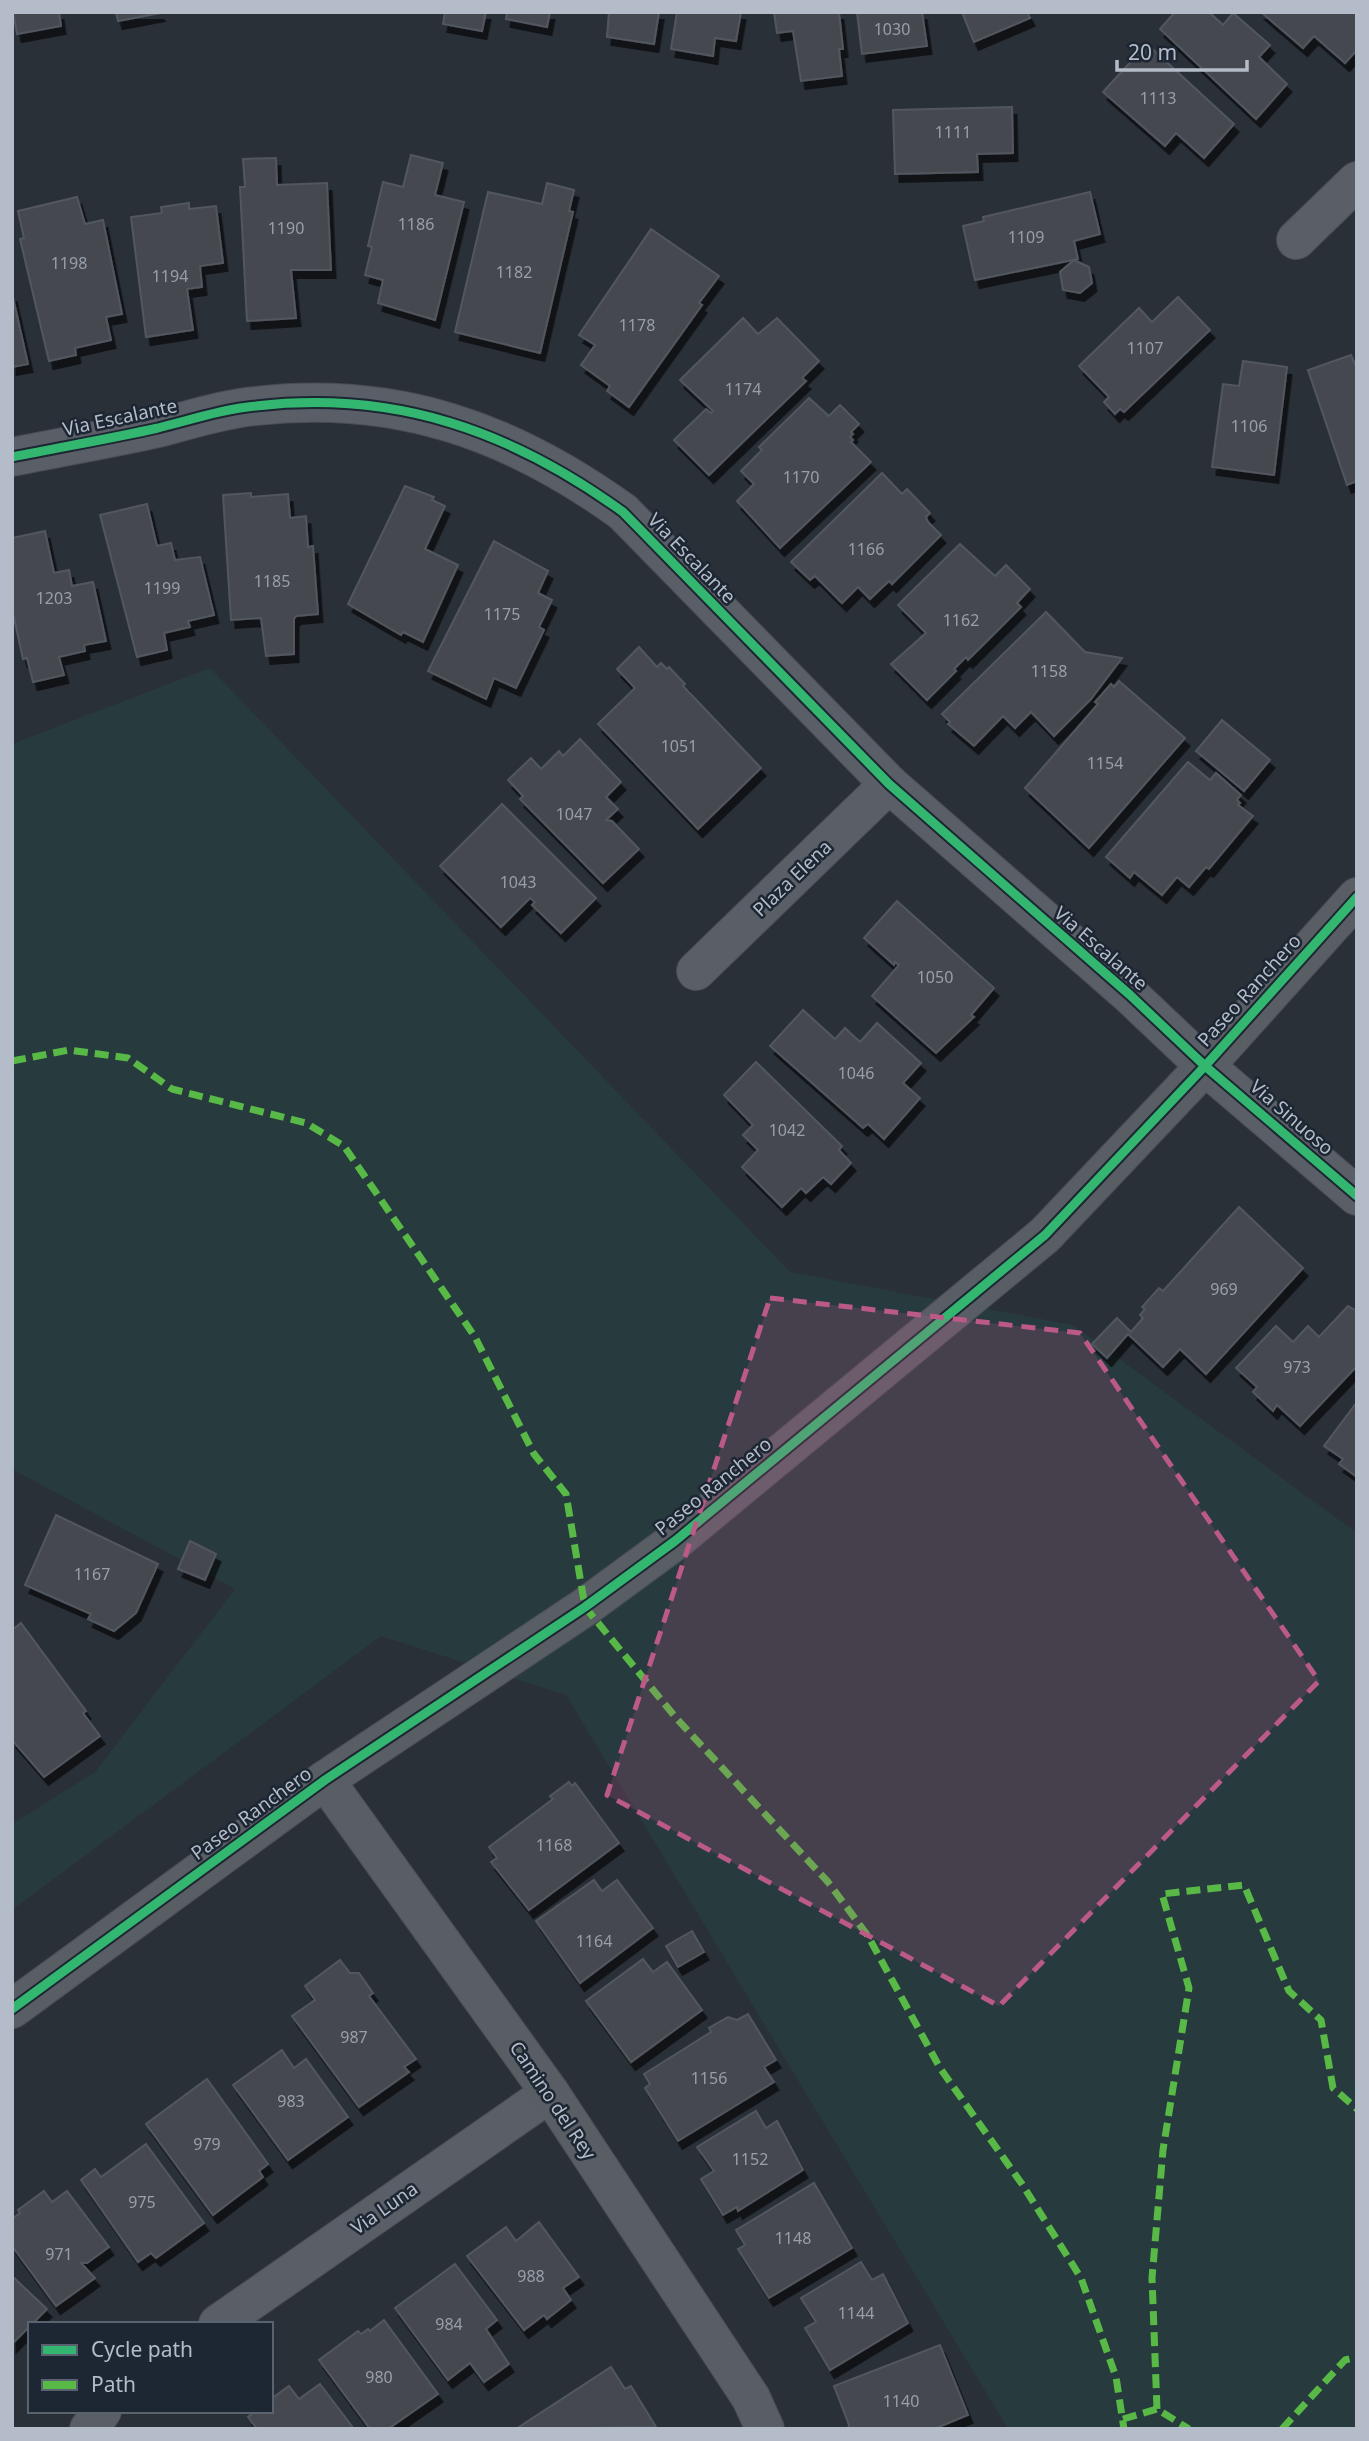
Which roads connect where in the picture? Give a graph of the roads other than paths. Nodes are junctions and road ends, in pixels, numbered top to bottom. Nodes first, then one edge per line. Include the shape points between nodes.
1 (1357, 181) edge
2 (1296, 240) dead end
3 (12, 457) edge
4 (889, 784) junction
5 (1357, 897) edge
6 (696, 971) dead end
7 (1205, 1066) junction
8 (1357, 1196) edge
9 (326, 1780) junction
10 (12, 2009) edge
11 (550, 2093) junction
12 (221, 2322) edge
13 (765, 2429) edge

1 - 2 street
3 - 4 street, Via Escalante via 255,406 328,403 376,407 477,430 529,452 623,512
4 - 6 street, Plaza Elena
4 - 7 street, Via Escalante
5 - 7 main road, Paseo Ranchero
7 - 8 street, Via Sinuoso
7 - 9 main road, Paseo Ranchero via 1045,1235 675,1541
9 - 10 main road, Paseo Ranchero
9 - 11 main road, Camino del Rey
11 - 12 street, Via Luna
11 - 13 main road, Camino del Rey via 751,2398

